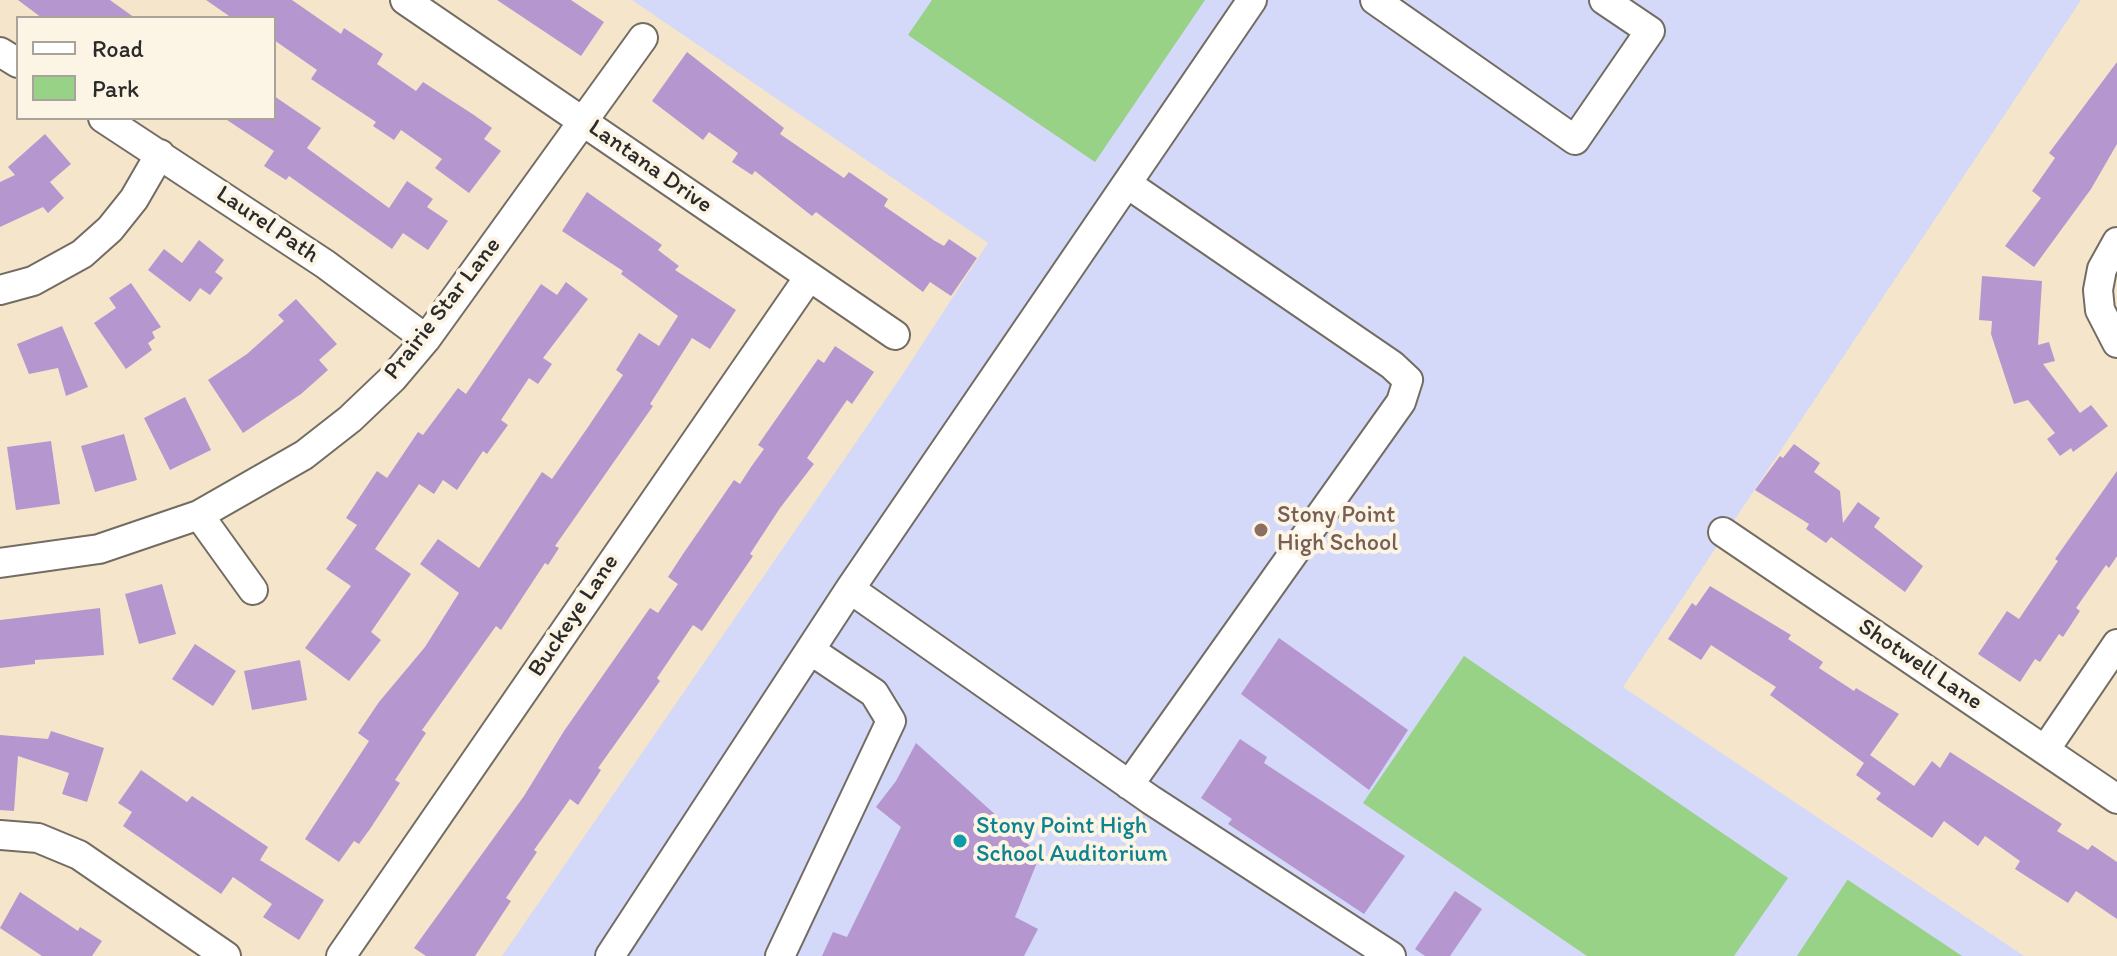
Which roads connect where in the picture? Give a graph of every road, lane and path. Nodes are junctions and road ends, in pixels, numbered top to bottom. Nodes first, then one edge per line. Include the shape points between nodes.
1 (405, 0) edge
2 (1252, 0) edge
3 (1375, 0) edge
4 (1604, 0) edge
5 (643, 38) dead end
6 (106, 120) edge
7 (584, 120) junction
8 (160, 154) junction
9 (1129, 185) junction
10 (2117, 242) edge
11 (809, 277) junction
12 (0, 290) edge
13 (895, 335) dead end
14 (426, 339) junction
15 (2117, 343) edge
16 (199, 515) junction
17 (1723, 532) dead end
18 (0, 563) edge
19 (850, 589) junction
20 (253, 590) dead end
21 (2117, 644) edge
22 (810, 650) junction
23 (2045, 750) junction
24 (1129, 785) junction
25 (2117, 799) edge
26 (0, 835) edge
27 (226, 956) edge
28 (341, 956) edge
29 (610, 956) edge
30 (780, 956) edge
31 (1391, 956) edge

1 - 7 street, Lantana Drive
2 - 9 street
3 - 4 street via 1575,140 1650,31
5 - 7 street, Prairie Star Lane
6 - 8 street, Laurel Path
7 - 11 street, Lantana Drive
7 - 14 street, Prairie Star Lane
8 - 12 street via 134,199 82,254 50,273
8 - 14 street, Laurel Path
9 - 19 street
9 - 24 street via 1408,380 1401,402
10 - 15 street via 2102,269 2098,290 2100,310
11 - 13 street, Lantana Drive
11 - 28 street, Buckeye Lane
14 - 16 street, Prairie Star Lane via 350,419 304,455
16 - 18 street, Prairie Star Lane via 99,549
16 - 20 street
17 - 23 street, Shotwell Lane
19 - 22 street
19 - 24 street
21 - 23 street
22 - 29 street
22 - 30 street via 874,693 891,721
23 - 25 street, Shotwell Lane
24 - 31 street
26 - 27 street via 38,838 79,855

